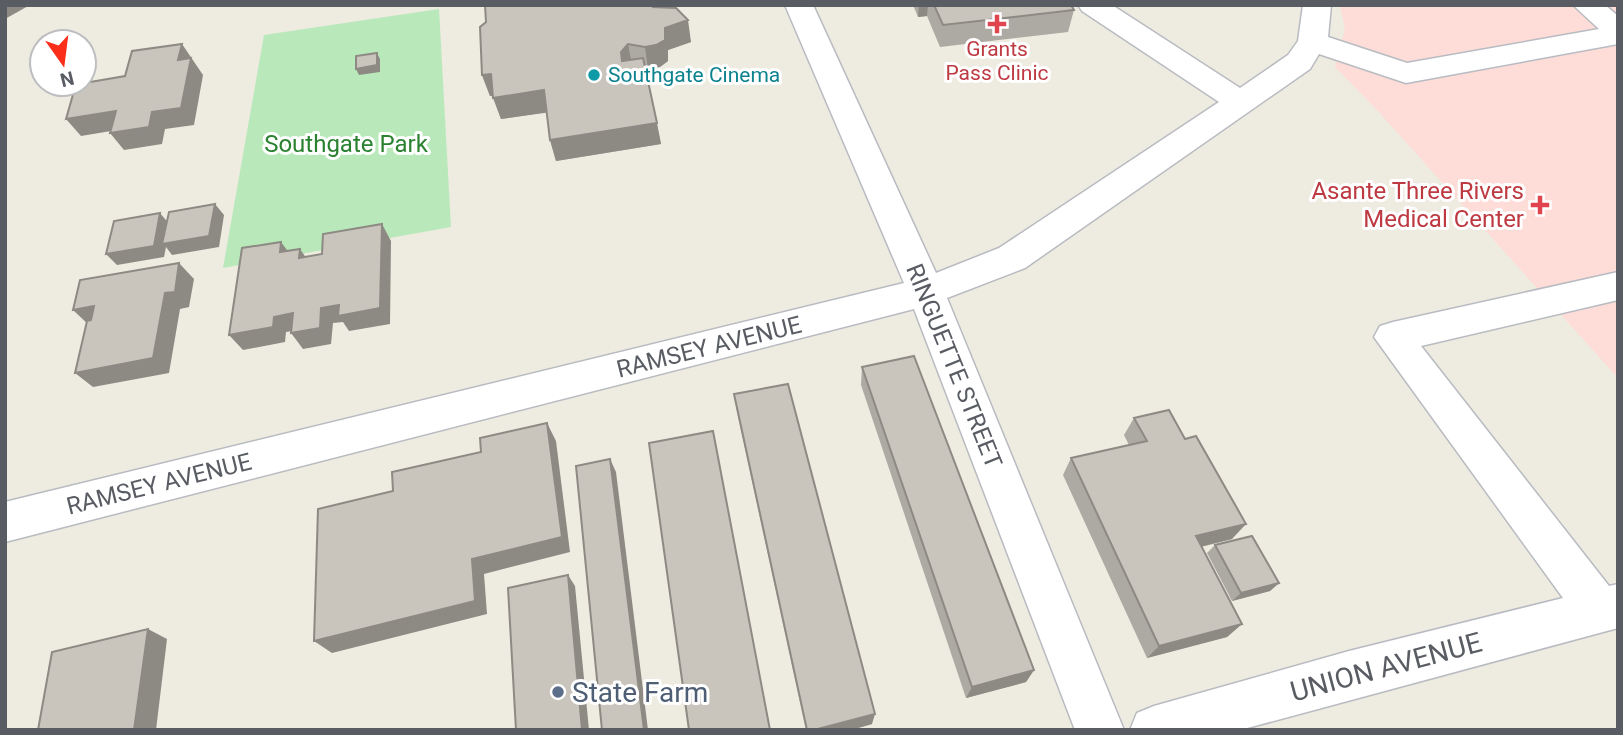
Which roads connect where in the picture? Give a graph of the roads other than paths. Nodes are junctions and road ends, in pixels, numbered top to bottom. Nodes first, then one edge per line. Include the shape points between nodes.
1 (799, 5) edge
2 (1092, 5) edge
3 (1317, 5) edge
4 (1587, 5) edge
5 (1618, 33) edge
6 (1313, 42) junction
7 (1239, 100) junction
8 (1618, 286) edge
9 (926, 292) junction
10 (5, 522) edge
11 (1609, 609) edge
12 (1100, 730) edge
13 (1154, 730) edge

1 - 9 street, RINGUETTE STREET
2 - 7 street
3 - 6 street
4 - 5 street
5 - 6 street via 1406,74
6 - 7 street, RAMSEY AVENUE via 1299,62
7 - 9 street, RAMSEY AVENUE via 1012,258
8 - 11 street via 1393,337
9 - 10 street, RAMSEY AVENUE
9 - 12 street, RINGUETTE STREET
11 - 13 street, UNION AVENUE

